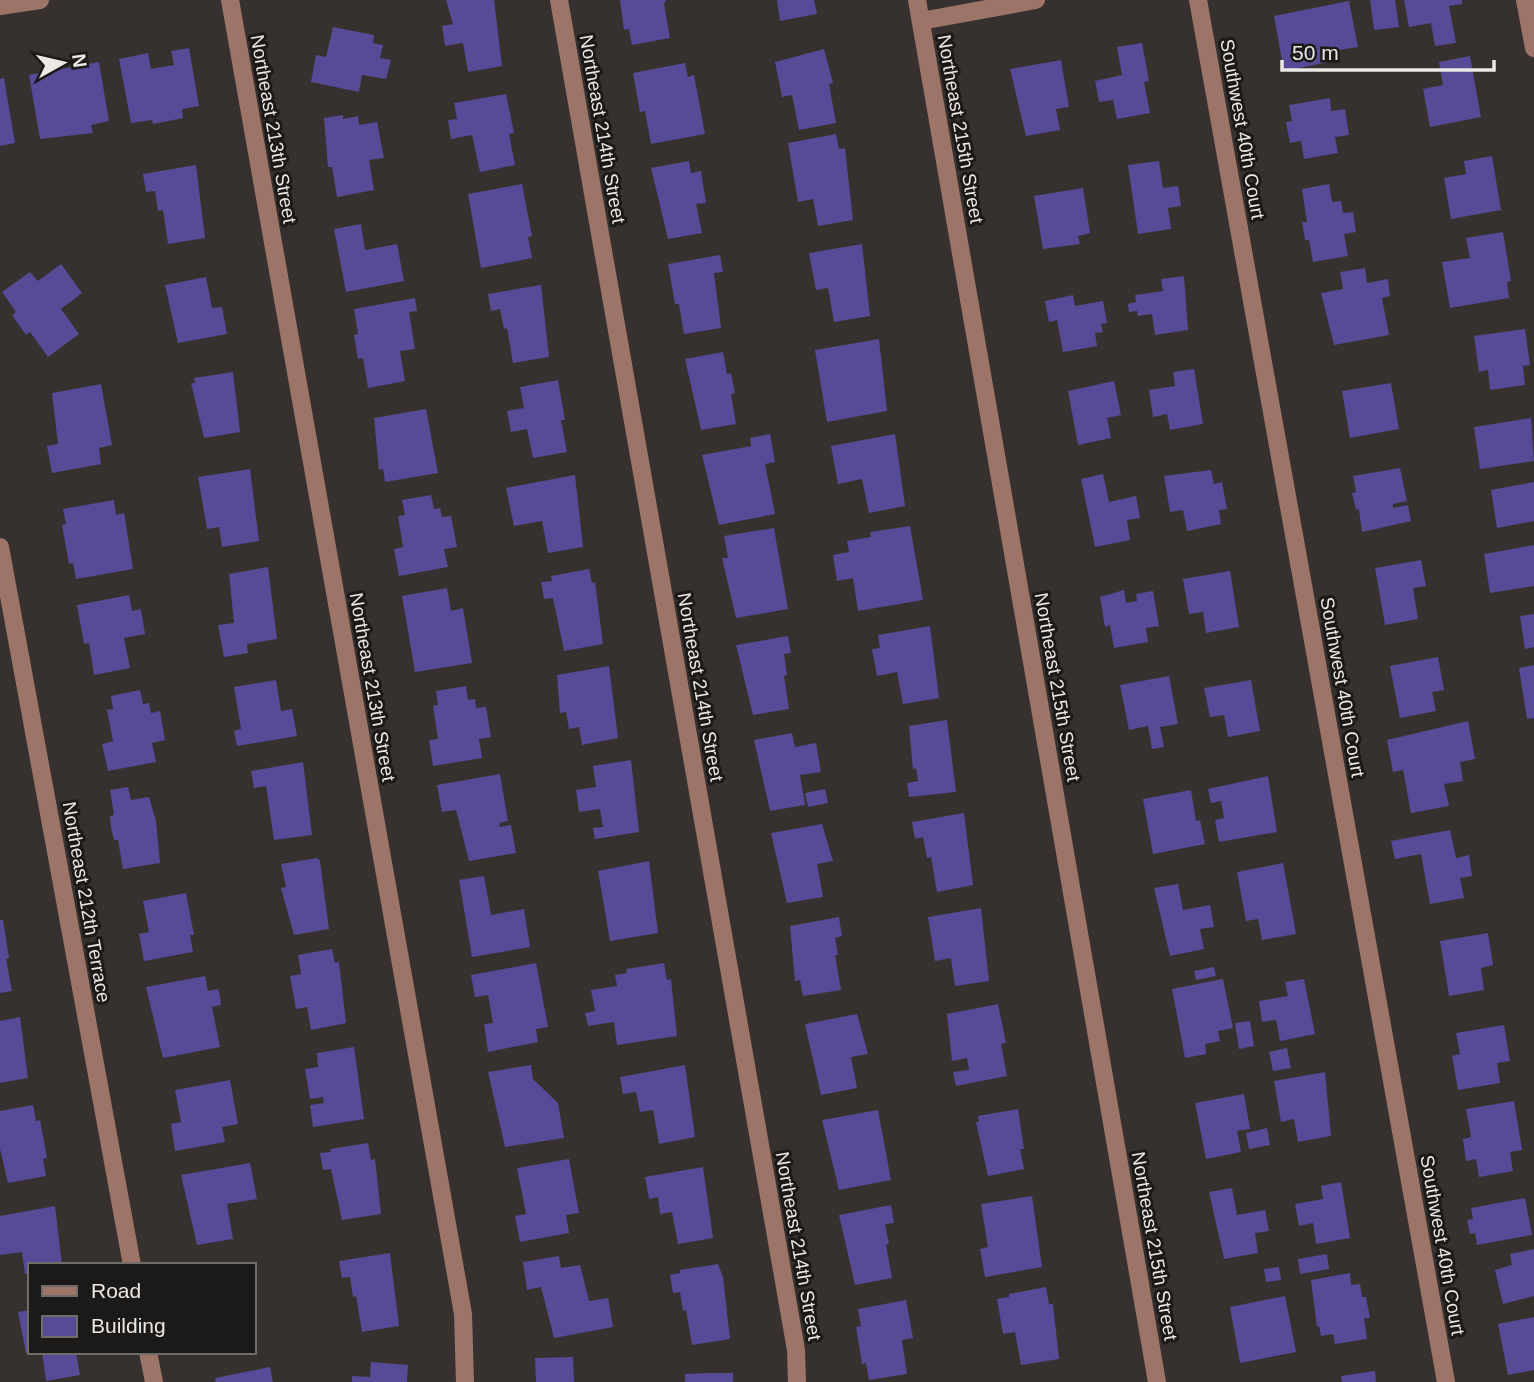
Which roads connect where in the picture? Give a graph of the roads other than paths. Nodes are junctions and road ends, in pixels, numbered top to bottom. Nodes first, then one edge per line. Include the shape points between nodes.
1 (40, 0) edge
2 (230, 0) edge
3 (559, 0) edge
4 (917, 0) edge
5 (1036, 0) edge
6 (1198, 0) edge
7 (1525, 0) edge
8 (0, 6) edge
9 (921, 21) junction
10 (1534, 48) edge
11 (0, 547) edge
12 (132, 1263) edge
13 (148, 1354) edge
14 (154, 1382) edge
15 (465, 1382) edge
16 (797, 1382) edge
17 (1157, 1382) edge
18 (1446, 1382) edge

1 - 8 street
2 - 15 street, Northeast 213th Street via 463,1314
3 - 16 street, Northeast 214th Street via 796,1350
4 - 9 street, Northeast 215th Street
5 - 9 street
6 - 18 street, Southwest 40th Court
7 - 10 street
9 - 17 street, Northeast 215th Street
11 - 12 street, Northeast 212th Terrace
13 - 14 street

